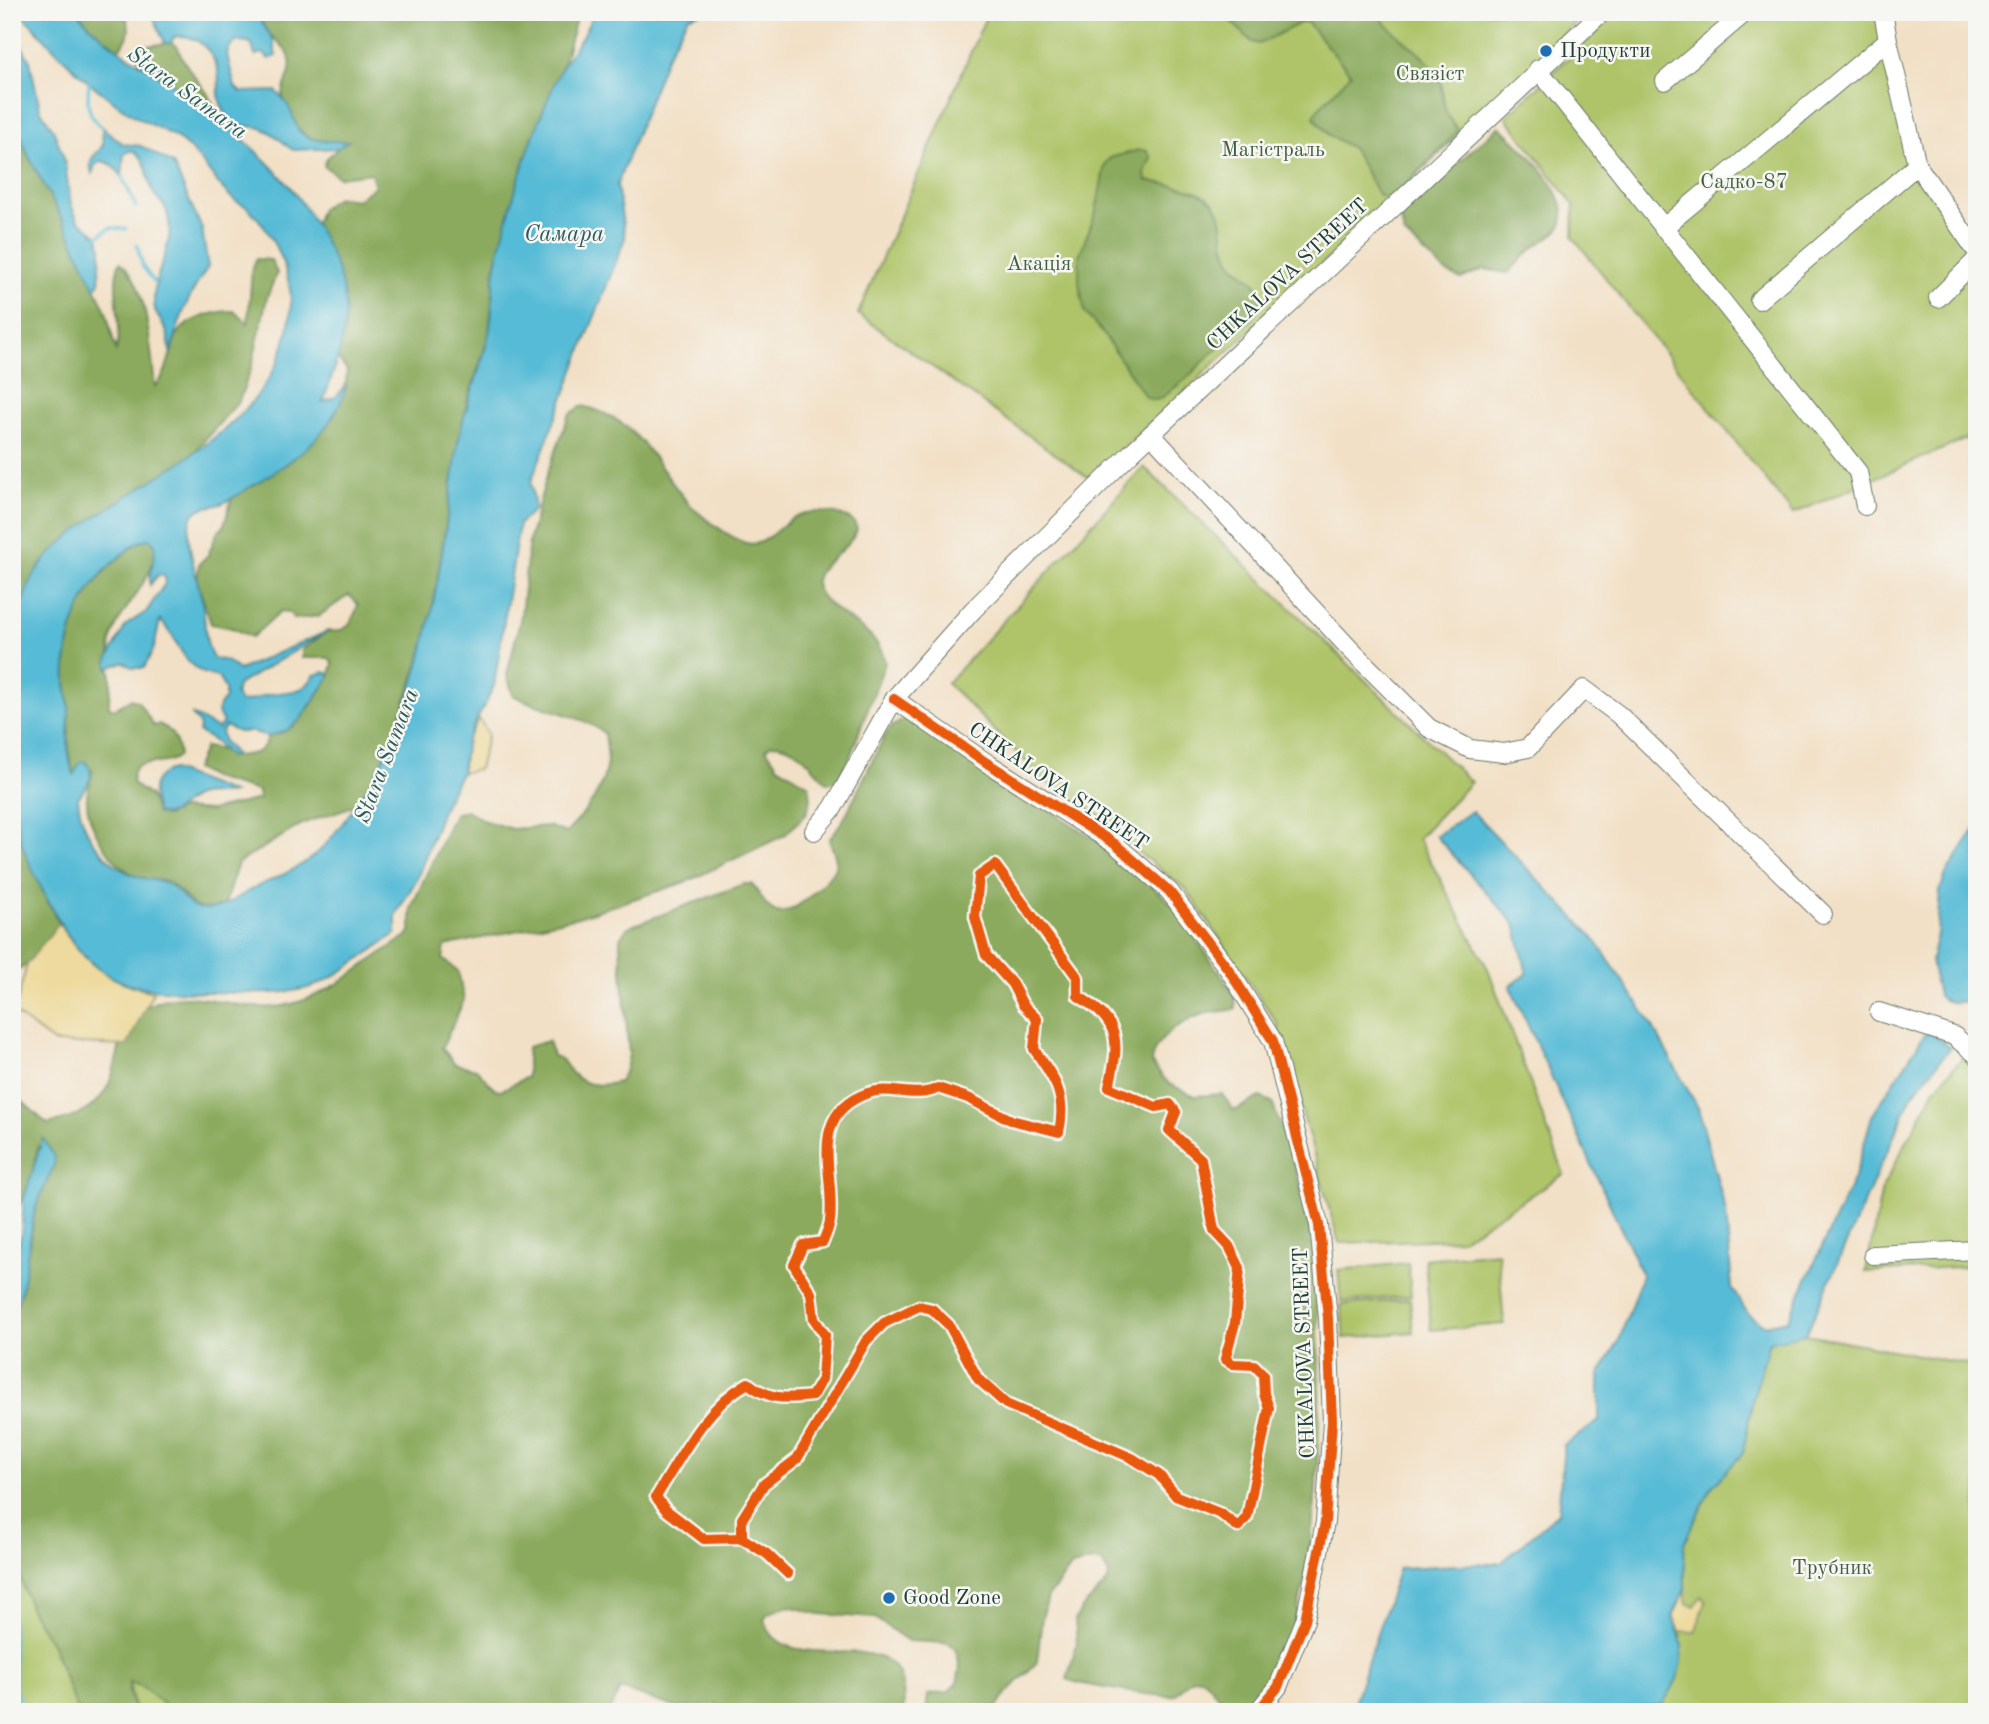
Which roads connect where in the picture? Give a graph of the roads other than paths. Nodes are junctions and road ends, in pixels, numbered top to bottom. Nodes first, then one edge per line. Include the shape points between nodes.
1 (1602, 12) edge
2 (1746, 12) edge
3 (1883, 12) edge
4 (1888, 40) junction
5 (1538, 69) junction
6 (1665, 81) dead end
7 (1917, 165) junction
8 (1663, 228) junction
9 (1977, 252) edge
10 (1977, 259) edge
11 (1938, 298) dead end
12 (1759, 300) dead end
13 (1151, 434) junction
14 (1865, 506) dead end
15 (894, 699) junction
16 (814, 831) dead end
17 (1823, 914) dead end
18 (1879, 1012) dead end
19 (1977, 1055) edge
20 (1977, 1250) edge
21 (1873, 1255) dead end
22 (1257, 1712) edge

1 - 5 street, CHKALOVA STREET
2 - 6 street
3 - 4 street
4 - 7 street
4 - 8 street
5 - 8 street
5 - 13 street, CHKALOVA STREET
7 - 9 street
7 - 12 street
8 - 14 street via 1858,471
10 - 11 street
13 - 15 street, CHKALOVA STREET via 973,611
13 - 17 street via 1350,649 1430,728 1470,750 1504,753 1528,748 1584,689 1619,715
15 - 16 street, CHKALOVA STREET via 833,808
15 - 22 street, CHKALOVA STREET via 1115,844 1170,891 1229,970 1273,1041 1319,1225 1332,1421 1325,1522 1305,1620 1278,1687
18 - 19 street via 1954,1036
20 - 21 street

